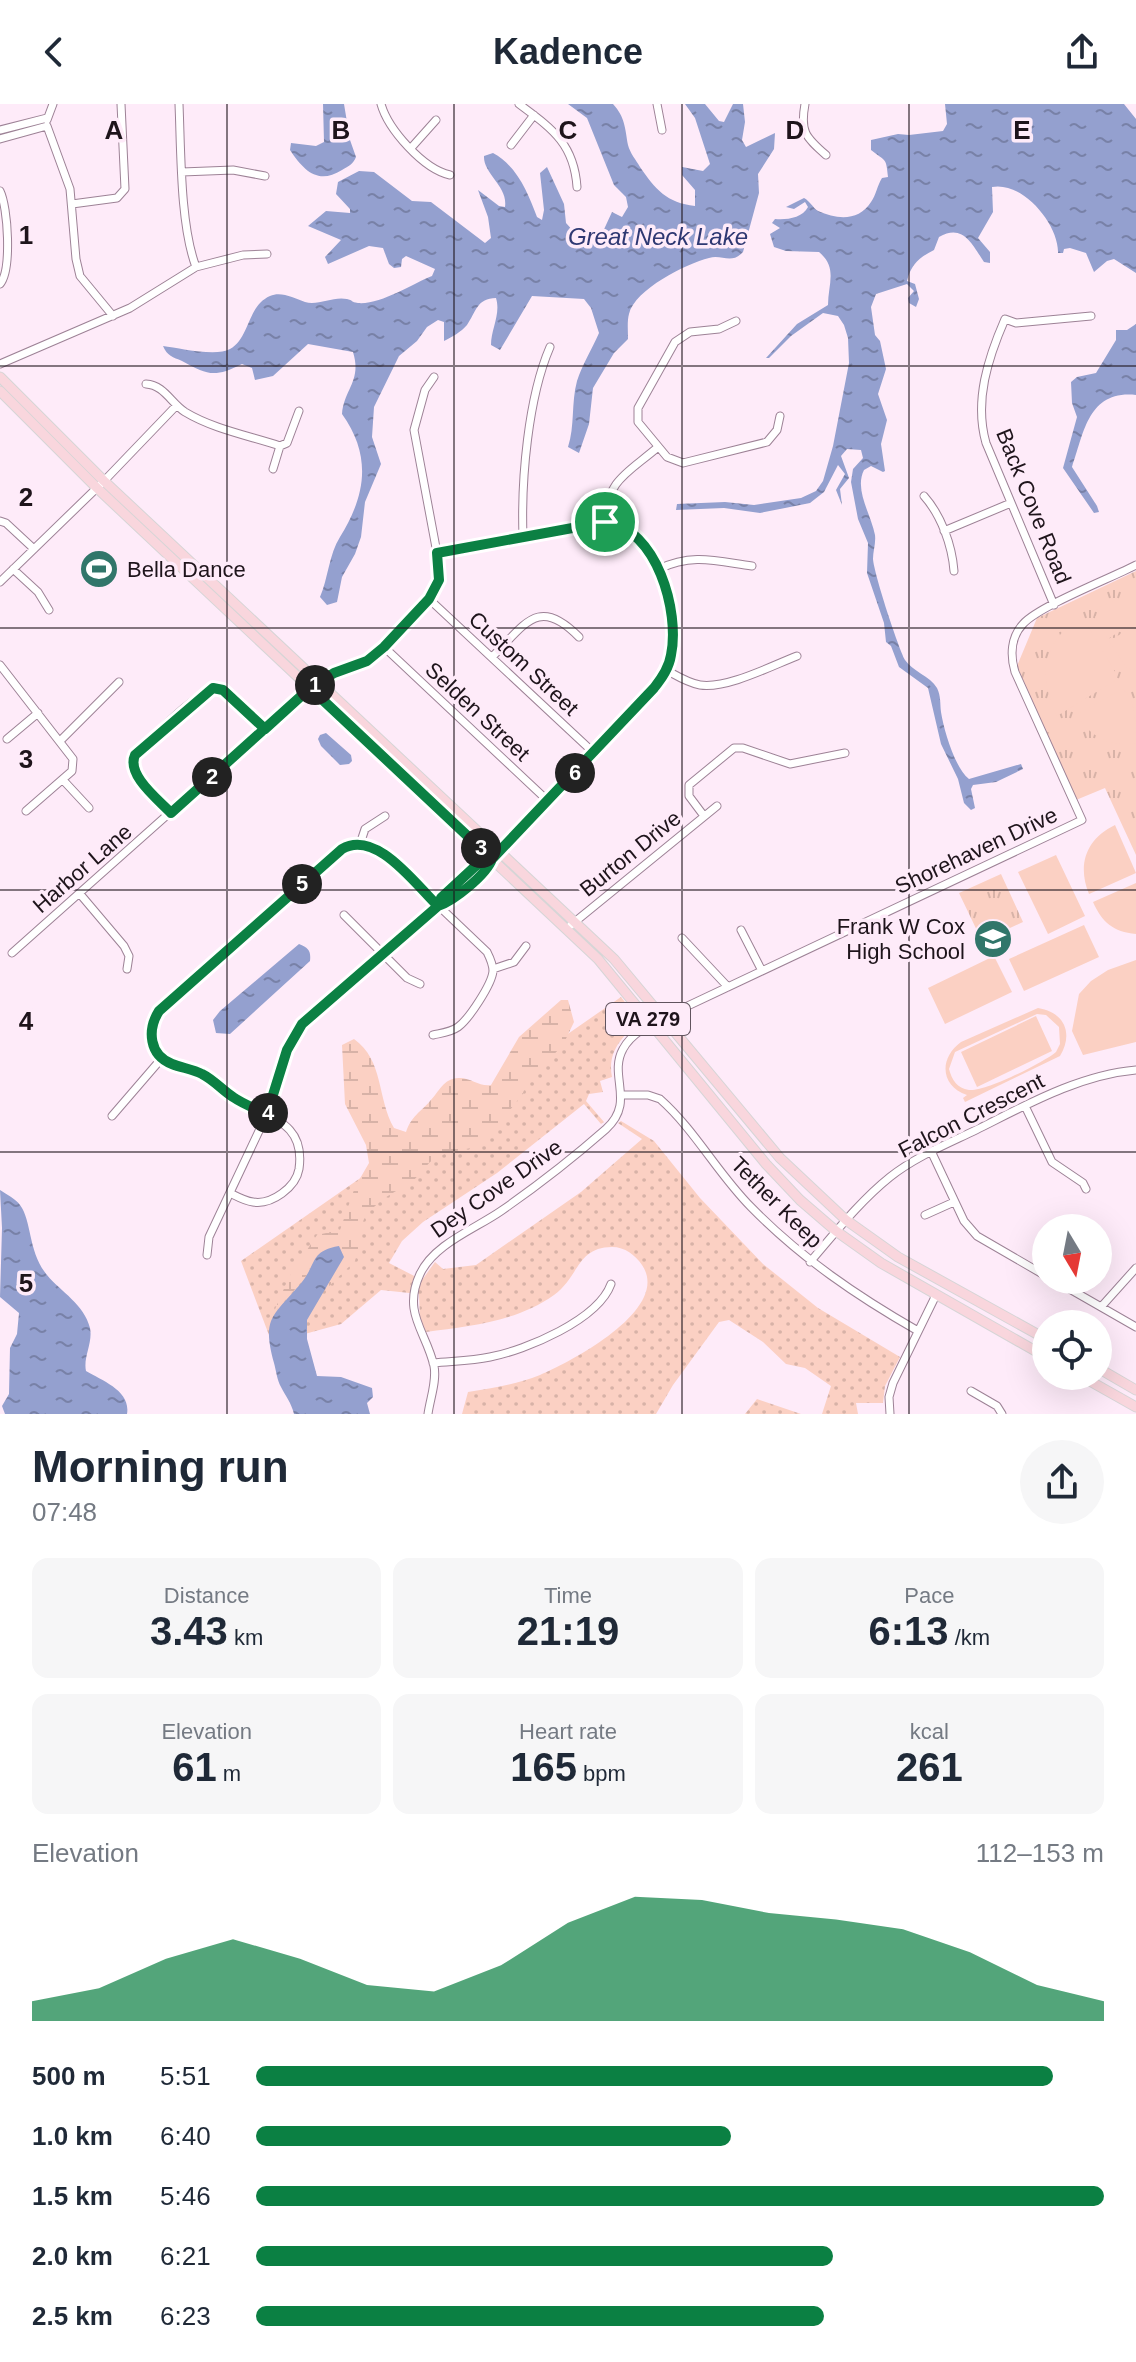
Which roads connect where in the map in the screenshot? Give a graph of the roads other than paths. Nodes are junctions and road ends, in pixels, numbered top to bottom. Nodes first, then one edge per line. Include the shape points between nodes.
1 (53, 104) edge
2 (121, 104) edge
3 (179, 104) edge
4 (381, 104) edge
5 (519, 104) edge
6 (657, 104) edge
7 (805, 104) edge
8 (534, 115) junction
9 (436, 120) dead end
10 (47, 122) junction
11 (0, 130) edge
12 (662, 130) dead end
13 (0, 139) edge
14 (511, 145) dead end
15 (411, 148) junction
16 (826, 155) dead end
17 (182, 172) junction
18 (450, 175) dead end
19 (265, 176) dead end
20 (577, 187) dead end
21 (0, 191) edge
22 (72, 204) junction
23 (267, 254) dead end
24 (196, 267) junction
25 (0, 284) edge
26 (113, 316) junction
27 (1091, 316) dead end
28 (736, 321) dead end
29 (550, 347) dead end
30 (0, 364) edge
31 (0, 377) edge
32 (434, 377) dead end
33 (146, 384) dead end
34 (0, 391) edge
35 (176, 406) junction
36 (299, 411) dead end
37 (780, 416) dead end
38 (280, 446) junction
39 (658, 447) junction
40 (273, 469) dead end
41 (101, 484) junction
42 (924, 496) dead end
43 (1011, 503) junction
44 (0, 521) edge
45 (605, 522) junction
46 (944, 531) junction
47 (523, 536) junction
48 (34, 549) junction
49 (437, 553) junction
50 (1136, 565) edge
51 (752, 566) dead end
52 (13, 569) junction
53 (659, 569) junction
54 (954, 571) dead end
55 (1, 579) edge
56 (429, 599) junction
57 (1054, 605) junction
58 (49, 610) dead end
59 (579, 637) dead end
60 (384, 647) junction
61 (797, 656) dead end
62 (492, 657) junction
63 (0, 665) edge
64 (666, 670) junction
65 (119, 682) dead end
66 (320, 682) junction
67 (310, 688) junction
68 (38, 713) junction
69 (265, 729) junction
70 (7, 739) dead end
71 (60, 741) junction
72 (594, 753) junction
73 (845, 753) dead end
74 (63, 780) junction
75 (548, 801) junction
76 (717, 806) dead end
77 (89, 808) dead end
78 (26, 811) dead end
79 (171, 813) junction
80 (385, 816) dead end
81 (704, 816) junction
82 (360, 844) junction
83 (500, 851) junction
84 (492, 859) junction
85 (80, 894) junction
86 (438, 906) junction
87 (344, 915) dead end
88 (575, 921) junction
89 (566, 929) junction
90 (741, 930) dead end
91 (682, 938) dead end
92 (526, 946) dead end
93 (12, 953) dead end
94 (382, 953) junction
95 (127, 969) dead end
96 (493, 969) junction
97 (762, 971) junction
98 (420, 984) dead end
99 (728, 987) junction
100 (662, 1018) junction
101 (652, 1024) junction
102 (433, 1035) dead end
103 (162, 1058) junction
104 (1136, 1070) edge
105 (622, 1095) junction
106 (1025, 1106) junction
107 (267, 1114) junction
108 (112, 1116) dead end
109 (931, 1151) junction
110 (1086, 1189) dead end
111 (230, 1193) junction
112 (954, 1202) junction
113 (925, 1215) dead end
114 (846, 1220) junction
115 (836, 1231) junction
116 (207, 1255) dead end
117 (810, 1262) junction
118 (1032, 1268) edge
119 (1136, 1268) edge
120 (611, 1284) dead end
121 (1078, 1294) edge
122 (936, 1295) junction
123 (1101, 1307) junction
124 (1136, 1327) edge
125 (918, 1331) junction
126 (1032, 1331) edge
127 (1032, 1349) edge
128 (433, 1363) junction
129 (1112, 1376) edge
130 (1104, 1390) edge
131 (1136, 1390) edge
132 (971, 1391) dead end
133 (1134, 1408) edge
134 (428, 1414) edge
135 (890, 1414) edge
136 (1002, 1414) edge

1 - 10 street
2 - 22 street via 125,189 117,198
3 - 17 street
4 - 15 street via 392,131
5 - 8 street
6 - 12 street
7 - 16 street via 802,123 809,140
8 - 14 street
8 - 20 street via 565,144 576,167
9 - 15 street
10 - 11 street
10 - 13 street
10 - 22 street
15 - 18 street
17 - 19 street via 233,170
17 - 24 street
21 - 25 street via 6,208 6,274
22 - 26 street via 80,276
23 - 24 street
24 - 26 street
26 - 30 street
27 - 43 street, Back Cove Road via 1016,323 1005,319 986,374 982,424
28 - 39 street via 690,332 671,347 637,412 640,426
29 - 47 street via 533,401
31 - 41 main road, VA 279
32 - 49 street via 414,430
33 - 35 street via 159,387
34 - 41 main road, VA 279
35 - 38 street
35 - 41 street
36 - 38 street via 287,443
37 - 39 street via 775,435 762,445 683,463
38 - 40 street
39 - 45 street via 611,490
41 - 48 street
41 - 66 main road, VA 279
41 - 67 main road, VA 279
42 - 46 street
43 - 46 street
43 - 57 street, Back Cove Road
44 - 48 street
45 - 47 street
45 - 53 street via 629,532
46 - 54 street
47 - 49 street
48 - 52 street
49 - 56 street via 439,580
50 - 57 street, Shorehaven Drive
51 - 53 street via 689,559
52 - 55 street
52 - 58 street
53 - 64 street via 673,617
56 - 60 street, Harbor Lane
56 - 62 street, Custom Street
57 - 97 street, Shorehaven Drive via 1021,626 1013,642 1013,664 1082,820
59 - 62 street via 560,619 537,617
60 - 66 street, Harbor Lane via 367,661
60 - 75 street, Selden Street
61 - 64 street via 708,685
62 - 72 street, Custom Street
63 - 68 street
64 - 72 street
65 - 71 street
66 - 67 street, Harbor Lane
66 - 83 main road, VA 279
67 - 69 street, Harbor Lane
67 - 84 main road, VA 279
68 - 70 street
68 - 71 street
69 - 79 street, Harbor Lane
69 - 79 street via 220,688 206,691 172,721 132,762
71 - 74 street via 73,759 72,771
72 - 75 street
73 - 81 street via 790,764 734,748 689,785 689,796
74 - 77 street
74 - 78 street
75 - 83 street
76 - 81 street, Burton Drive
79 - 85 street, Harbor Lane
80 - 82 street via 365,829
81 - 88 street, Burton Drive
82 - 86 street via 383,853
82 - 103 street via 350,844 333,856 159,1011 151,1035
83 - 84 street
83 - 88 main road, VA 279
84 - 86 street via 474,881
84 - 89 main road, VA 279
85 - 93 street, Harbor Lane
85 - 95 street via 124,946
86 - 94 street
86 - 96 street via 487,952
87 - 94 street
88 - 89 street, Burton Drive
88 - 100 main road, VA 279
89 - 101 main road, VA 279
90 - 97 street
91 - 99 street
92 - 96 street via 514,962
94 - 98 street
94 - 107 street via 294,1035
96 - 102 street via 467,1019
97 - 99 street, Shorehaven Drive
99 - 100 street, Shorehaven Drive
100 - 101 street, Dey Cove Drive
100 - 114 main road, VA 279 via 780,1158
101 - 105 street, Dey Cove Drive via 622,1051
101 - 115 main road, VA 279 via 766,1164
103 - 107 street via 203,1074 237,1100
103 - 108 street
104 - 106 street, Falcon Crescent via 1090,1078
105 - 117 street, Tether Keep via 648,1095 665,1104 750,1206
105 - 128 street, Dey Cove Drive via 617,1116 607,1128 424,1266 413,1301
106 - 109 street, Falcon Crescent
106 - 110 street via 1052,1162
107 - 111 street
107 - 111 street via 293,1132 300,1163 296,1179 262,1203
109 - 112 street
109 - 114 street, Falcon Crescent via 890,1177
111 - 116 street via 209,1237
112 - 113 street
112 - 118 street via 977,1236
114 - 115 street, Falcon Crescent
114 - 126 main road, VA 279 via 898,1257
115 - 117 street, Falcon Crescent
115 - 122 main road, VA 279
117 - 125 street, Tether Keep
119 - 123 street
120 - 128 street via 596,1306 532,1344 490,1357
121 - 123 street
122 - 125 street
122 - 127 main road, VA 279
123 - 124 street
125 - 135 street via 890,1390
128 - 134 street, Dey Cove Drive
129 - 131 main road
130 - 133 main road
132 - 136 street

